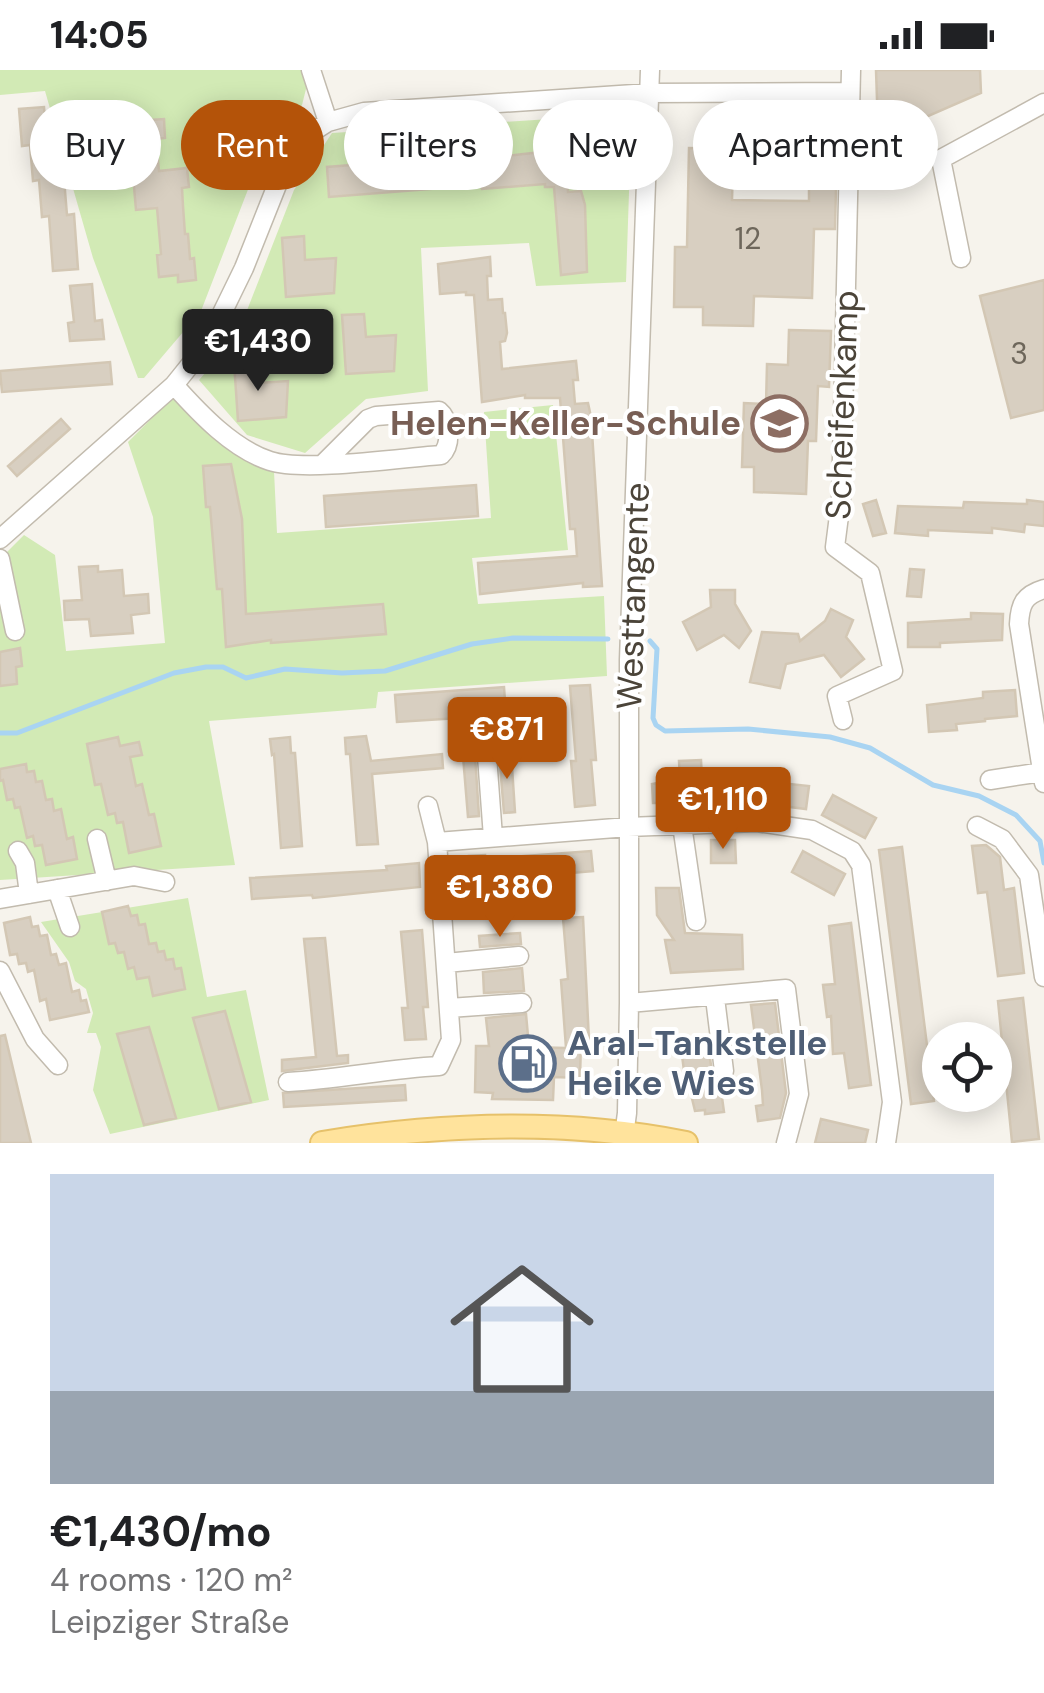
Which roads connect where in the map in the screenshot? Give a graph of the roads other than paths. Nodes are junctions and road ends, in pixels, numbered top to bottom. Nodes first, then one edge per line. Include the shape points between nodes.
1 (311, 70) edge
2 (650, 70) edge
3 (851, 70) edge
4 (850, 92) junction
5 (649, 93) junction
6 (1044, 102) edge
7 (328, 122) junction
8 (960, 258) dead end
9 (174, 385) junction
10 (324, 463) junction
11 (0, 538) edge
12 (0, 558) edge
13 (1044, 588) edge
14 (16, 631) dead end
15 (843, 720) dead end
16 (487, 756) dead end
17 (1043, 778) edge
18 (990, 780) dead end
19 (428, 806) dead end
20 (682, 824) junction
21 (978, 826) dead end
22 (628, 827) junction
23 (494, 837) junction
24 (98, 839) dead end
25 (437, 842) junction
26 (18, 851) dead end
27 (107, 881) junction
28 (165, 882) dead end
29 (57, 889) junction
30 (30, 894) junction
31 (0, 899) edge
32 (696, 921) dead end
33 (70, 927) dead end
34 (519, 956) dead end
35 (446, 962) junction
36 (0, 972) edge
37 (1044, 977) edge
38 (715, 998) junction
39 (522, 1003) dead end
40 (628, 1003) junction
41 (449, 1008) junction
42 (58, 1064) dead end
43 (724, 1071) dead end
44 (288, 1082) dead end
45 (624, 1137) edge
46 (322, 1143) edge
47 (686, 1143) edge
48 (786, 1143) edge
49 (886, 1143) edge

1 - 7 street
2 - 5 street, Westtangente
3 - 4 street, Scheifenkamp
4 - 5 street
4 - 15 street, Scheifenkamp via 836,547 870,574 894,672 837,696
5 - 7 street via 364,112
5 - 22 street, Westtangente
6 - 8 street via 940,159
7 - 9 street via 290,155 206,344
9 - 10 street via 248,452 274,463
9 - 11 street
10 - 10 street via 441,455 448,444 446,419 439,411 368,419
12 - 14 street
13 - 17 street via 1026,597 1019,624
16 - 23 street
17 - 18 street
19 - 25 street
20 - 22 street
20 - 32 street
20 - 49 street via 757,822 812,830 852,851 865,876 892,1102
21 - 37 street via 1002,839 1030,876
22 - 23 street
22 - 40 street, Westtangente
23 - 25 street
24 - 27 street
25 - 35 street
26 - 30 street
27 - 28 street via 134,876
27 - 29 street
29 - 30 street
29 - 33 street
30 - 31 street
34 - 35 street
35 - 41 street
36 - 42 street via 36,1039
38 - 40 street
38 - 43 street
38 - 48 street via 786,989 799,1094
39 - 41 street
40 - 45 street, Westtangente
41 - 44 street via 451,1040 439,1066
45 - 46 main road via 572,1127 440,1129
45 - 47 main road

